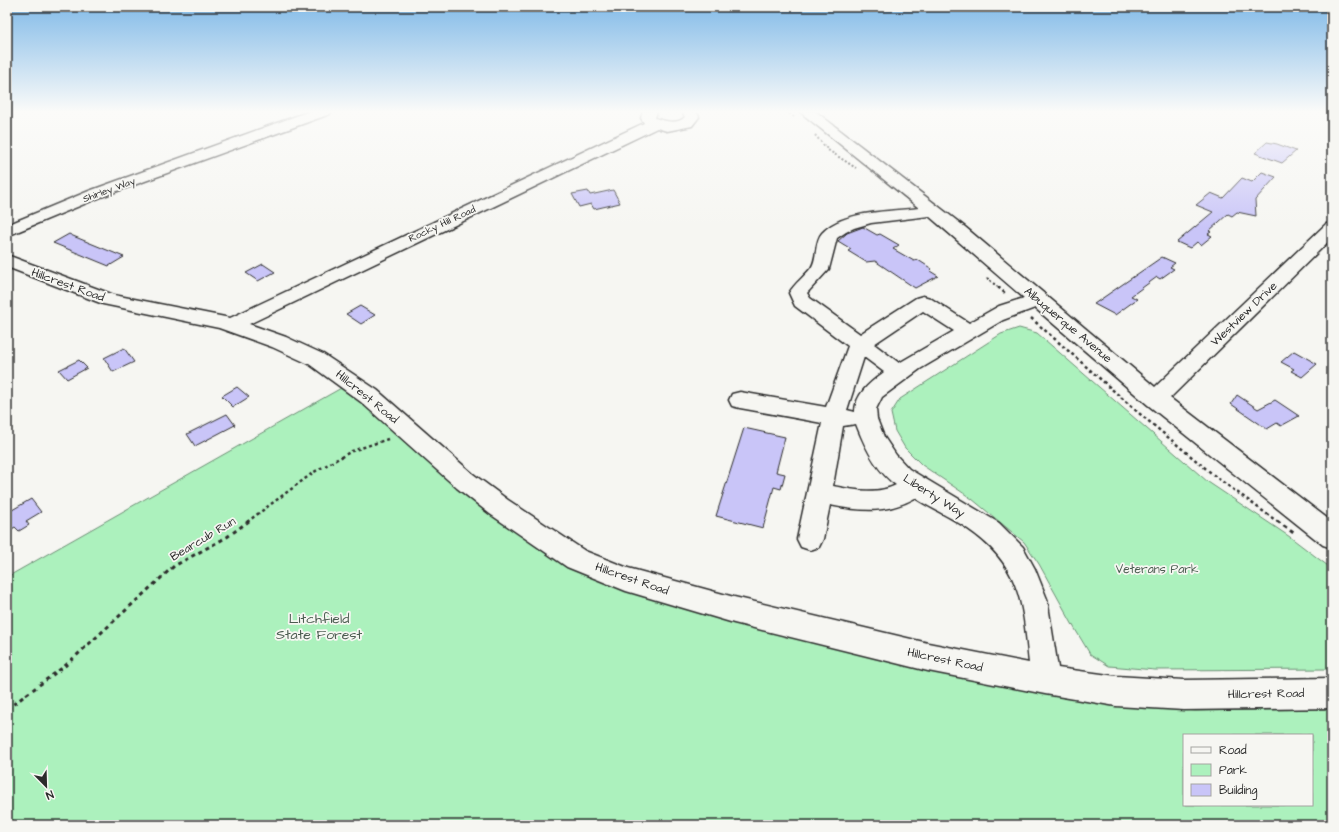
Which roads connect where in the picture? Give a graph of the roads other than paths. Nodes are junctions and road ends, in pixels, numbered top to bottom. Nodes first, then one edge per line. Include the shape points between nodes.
1 (219, 150) edge
2 (587, 150) edge
3 (855, 150) edge
4 (932, 210) junction
5 (1332, 228) edge
6 (7, 231) edge
7 (7, 261) edge
8 (1038, 301) junction
9 (231, 324) junction
10 (969, 332) junction
11 (858, 345) junction
12 (899, 373) junction
13 (1156, 399) junction
14 (740, 400) dead end
15 (834, 417) junction
16 (866, 420) junction
17 (915, 486) junction
18 (820, 493) junction
19 (1332, 537) edge
20 (810, 539) dead end
21 (1045, 680) junction
22 (1332, 693) edge

1 - 6 street, Shirley Way via 95,194
2 - 9 street, Rocky Hill Road
3 - 4 street, Albuquerque Avenue
4 - 8 street, Albuquerque Avenue
4 - 11 street via 849,223 829,236 820,269 798,293 802,302
5 - 13 street, Westview Drive
7 - 9 street, Hillcrest Road via 110,300
8 - 10 street, Liberty Way via 1001,313
8 - 13 street, Albuquerque Avenue
9 - 21 street, Hillcrest Road via 279,342 330,368 369,396 465,481 576,559 626,579 734,610 928,657
10 - 11 street via 923,302
10 - 12 street, Liberty Way
11 - 12 street
11 - 15 street
12 - 16 street, Liberty Way via 876,390 868,400 864,410
13 - 19 street, Albuquerque Avenue
14 - 15 street
15 - 16 street
15 - 18 street
16 - 17 street, Liberty Way via 873,441 884,458
17 - 18 street via 899,496 876,502
17 - 21 street, Liberty Way via 984,528 1013,554 1029,582
18 - 20 street
21 - 22 street, Hillcrest Road via 1116,691 1184,695

